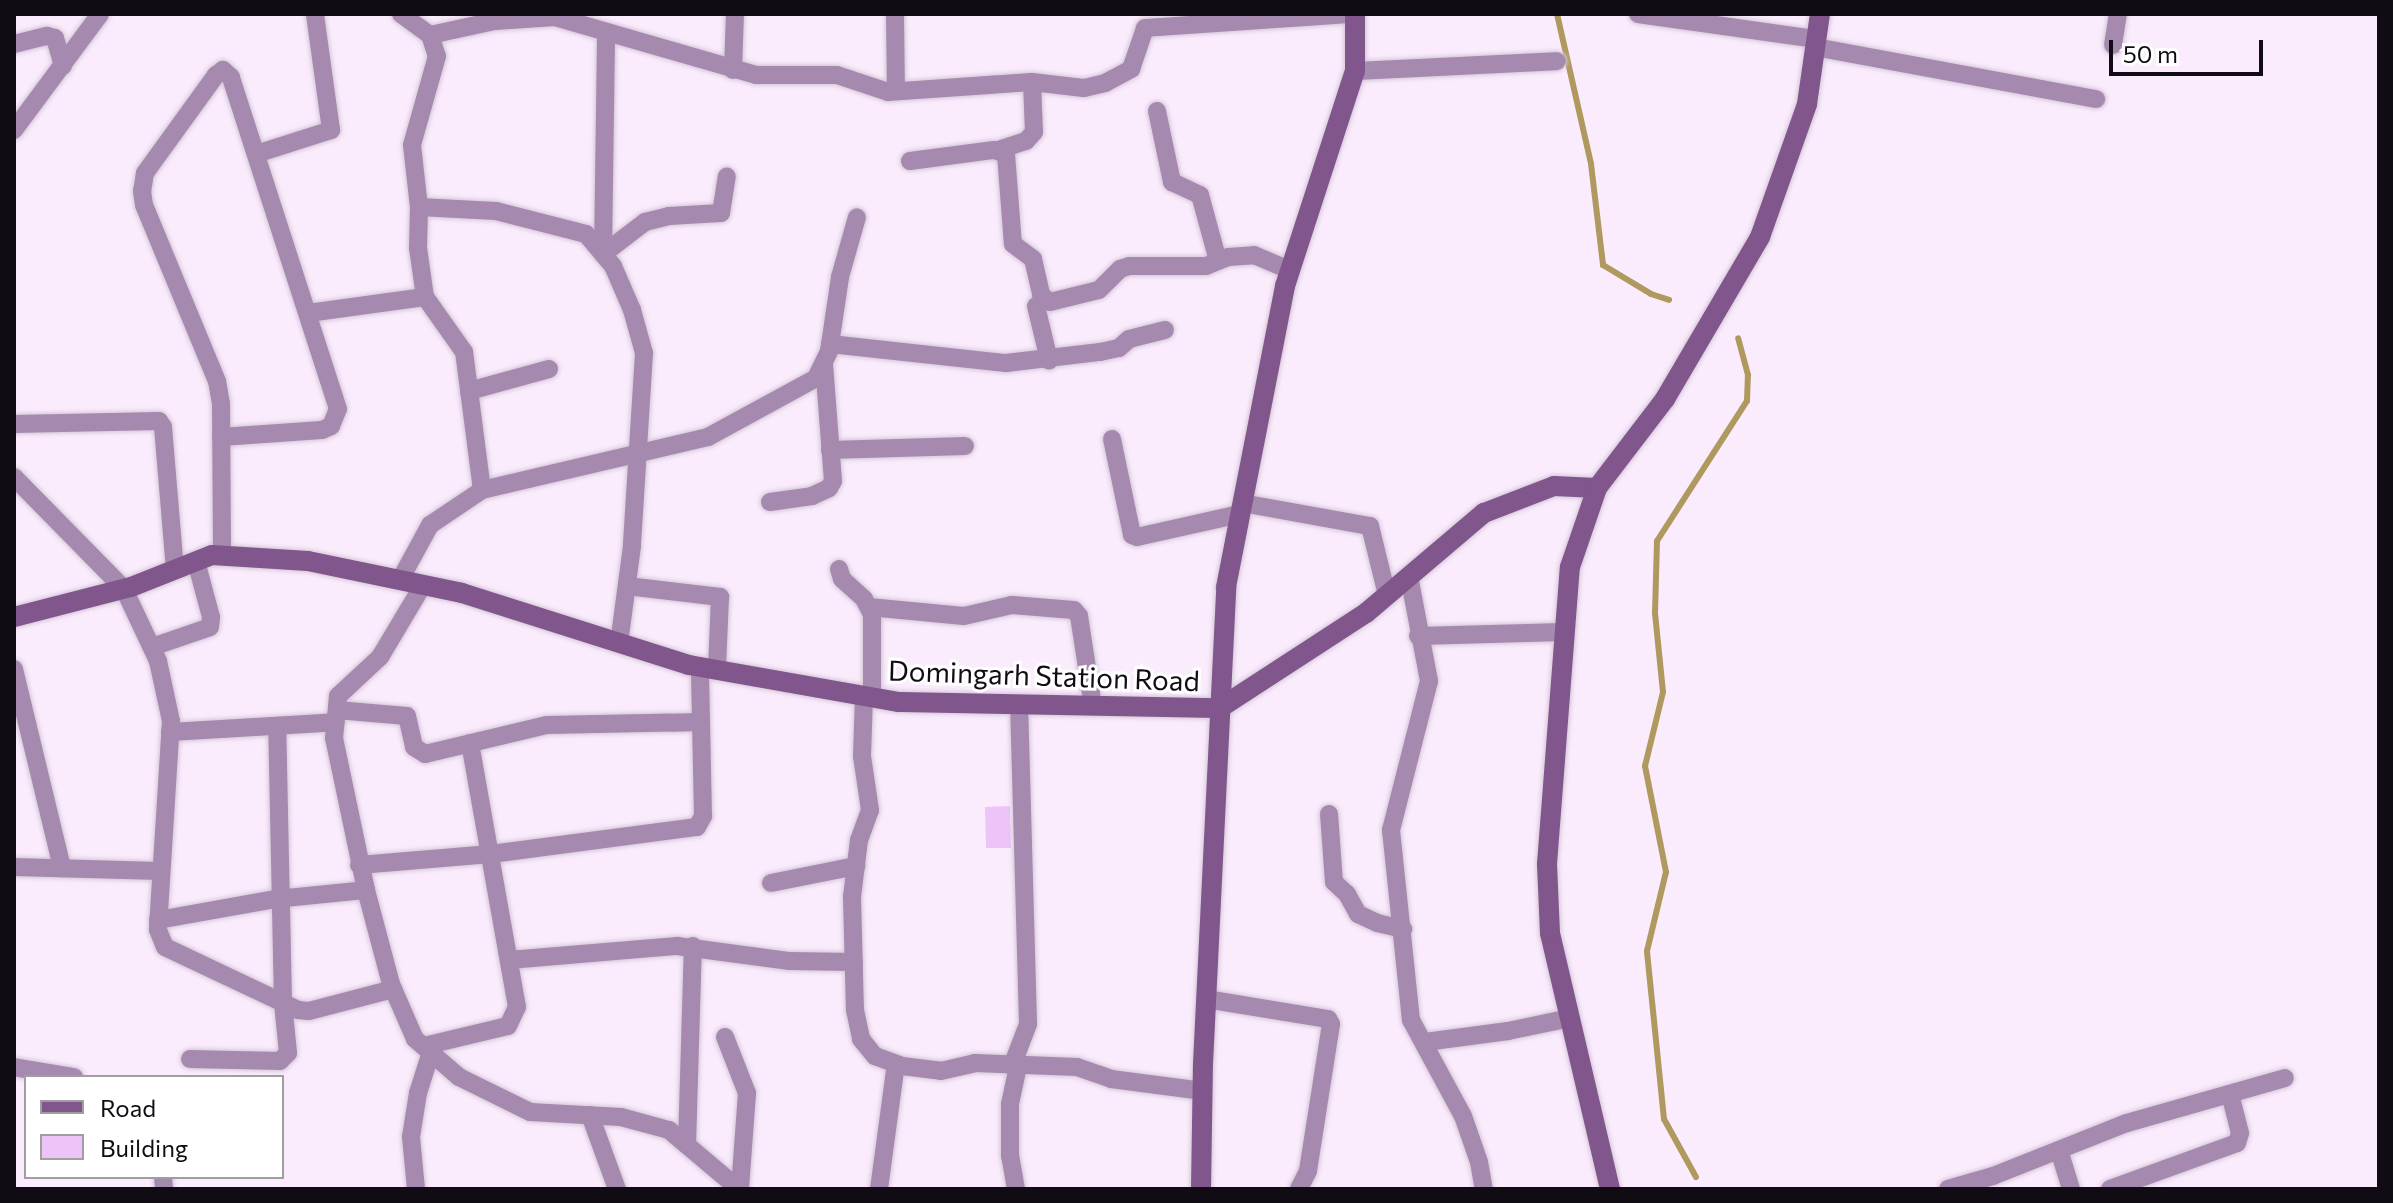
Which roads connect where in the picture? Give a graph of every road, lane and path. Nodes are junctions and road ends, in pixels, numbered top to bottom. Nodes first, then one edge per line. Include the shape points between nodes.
1 (100, 14) edge
2 (315, 14) edge
3 (401, 14) edge
4 (735, 14) edge
5 (895, 14) edge
6 (1353, 14) edge
7 (1638, 14) edge
8 (1820, 14) edge
9 (2118, 14) edge
10 (472, 20) edge
11 (606, 32) junction
12 (430, 35) junction
13 (1816, 43) junction
14 (14, 44) edge
15 (2113, 45) dead end
16 (1557, 61) dead end
17 (63, 66) junction
18 (733, 70) junction
19 (1355, 71) junction
20 (1032, 82) junction
21 (896, 91) junction
22 (2096, 99) dead end
23 (1157, 111) dead end
24 (14, 130) edge
25 (1001, 149) junction
26 (256, 154) junction
27 (910, 161) dead end
28 (727, 176) dead end
29 (419, 207) junction
30 (857, 217) dead end
31 (603, 254) junction
32 (1218, 261) junction
33 (1290, 270) junction
34 (425, 297) junction
35 (1036, 306) dead end
36 (308, 313) junction
37 (1165, 330) dead end
38 (830, 344) junction
39 (1049, 360) junction
40 (824, 363) junction
41 (549, 369) dead end
42 (469, 391) junction
43 (14, 424) edge
44 (221, 437) junction
45 (1112, 439) dead end
46 (965, 446) dead end
47 (830, 450) junction
48 (638, 454) junction
49 (14, 477) edge
50 (1597, 488) junction
51 (482, 490) junction
52 (770, 502) dead end
53 (1241, 508) junction
54 (222, 556) junction
55 (196, 561) junction
56 (175, 569) junction
57 (839, 569) dead end
58 (1409, 576) junction
59 (400, 580) junction
60 (423, 585) junction
61 (627, 586) junction
62 (124, 589) junction
63 (1387, 595) junction
64 (869, 607) junction
65 (14, 617) edge
66 (1563, 632) junction
67 (1418, 636) junction
68 (619, 643) junction
69 (152, 647) junction
70 (14, 669) edge
71 (708, 669) junction
72 (868, 697) junction
73 (1019, 705) junction
74 (1093, 706) junction
75 (1220, 708) junction
76 (336, 716) junction
77 (701, 722) junction
78 (277, 726) junction
79 (170, 732) junction
80 (470, 743) junction
81 (1329, 814) dead end
82 (491, 854) junction
83 (359, 865) junction
84 (856, 866) junction
85 (14, 867) edge
86 (62, 868) junction
87 (160, 871) junction
88 (771, 883) dead end
89 (366, 890) junction
90 (283, 898) junction
91 (158, 920) junction
92 (1403, 929) junction
93 (693, 946) junction
94 (509, 960) junction
95 (854, 962) junction
96 (393, 989) junction
97 (1206, 999) junction
98 (283, 1003) junction
99 (1570, 1018) junction
100 (725, 1037) dead end
101 (1425, 1042) junction
102 (427, 1049) junction
103 (190, 1059) dead end
104 (896, 1064) junction
105 (1015, 1066) junction
106 (14, 1067) edge
107 (62, 1075) edge
108 (2285, 1078) dead end
109 (1203, 1091) junction
110 (2230, 1094) junction
111 (590, 1115) junction
112 (687, 1145) junction
113 (2059, 1150) junction
114 (416, 1189) edge
115 (617, 1189) edge
116 (739, 1189) edge
117 (879, 1189) edge
118 (1016, 1189) edge
119 (1201, 1189) edge
120 (1299, 1189) edge
121 (1484, 1189) edge
122 (1610, 1189) edge
123 (1948, 1189) edge
124 (2071, 1189) edge
125 (2110, 1189) edge

1 - 17 street
2 - 26 street via 331,130
3 - 12 street
4 - 18 street
5 - 21 street
6 - 19 street
6 - 20 street via 1145,28 1125,74 1084,88
7 - 13 street
8 - 13 street
9 - 15 street
10 - 11 street via 555,17
10 - 12 street
11 - 18 street
11 - 31 street
12 - 29 street via 437,56 412,145
13 - 22 street
13 - 50 street via 1807,104 1760,237 1665,399
14 - 17 street via 55,38
16 - 19 street
17 - 24 street
18 - 21 street via 837,75 877,90
19 - 33 street
20 - 21 street
20 - 25 street via 1034,132 1026,141
23 - 32 street via 1172,182 1200,195
25 - 27 street
25 - 32 street via 1006,154 1013,244 1033,259 1050,302 1099,290 1129,266 1206,266
26 - 36 street
26 - 44 street via 231,77 223,70 145,173 142,191 217,381
28 - 31 street via 721,213 645,222
29 - 31 street via 496,211 586,234
29 - 34 street
30 - 38 street via 840,277
31 - 48 street via 632,310 644,353
32 - 33 street via 1254,255
33 - 53 street
34 - 36 street
34 - 42 street via 464,352
35 - 39 street
36 - 44 street via 338,409 331,426
37 - 39 street via 1129,339 1119,348
38 - 39 street via 1006,363
38 - 40 street
40 - 47 street
40 - 48 street via 816,378 708,437
41 - 42 street
42 - 51 street
43 - 56 street via 159,421
44 - 54 street
45 - 53 street via 1132,535
46 - 47 street
47 - 52 street via 829,488
48 - 51 street
48 - 61 street
49 - 62 street
50 - 58 street, Domingarh Station Road via 1554,486 1484,513
50 - 66 street via 1570,567
51 - 59 street via 430,525
53 - 63 street via 1370,526
53 - 75 street via 1226,587
54 - 55 street, Domingarh Station Road
54 - 59 street, Domingarh Station Road via 308,561
55 - 56 street, Domingarh Station Road
55 - 69 street via 210,627
56 - 62 street, Domingarh Station Road
57 - 64 street
58 - 63 street, Domingarh Station Road
58 - 67 street
59 - 60 street, Domingarh Station Road
60 - 68 street, Domingarh Station Road
60 - 76 street via 380,657 338,696
61 - 68 street
61 - 71 street via 720,597
62 - 65 street, Domingarh Station Road
62 - 69 street
63 - 75 street, Domingarh Station Road
64 - 72 street
64 - 74 street via 964,616 1012,605 1074,610
66 - 67 street
66 - 99 street via 1547,864 1550,933
67 - 92 street via 1429,681 1391,830
68 - 71 street, Domingarh Station Road
69 - 79 street via 166,686
70 - 86 street
71 - 72 street, Domingarh Station Road
71 - 77 street
72 - 73 street, Domingarh Station Road
72 - 84 street via 862,756 870,810
73 - 74 street, Domingarh Station Road
73 - 105 street via 1028,1024
74 - 75 street, Domingarh Station Road
75 - 97 street
76 - 78 street
76 - 80 street via 407,716 414,747 425,754
76 - 83 street via 334,738
77 - 80 street via 547,725
77 - 82 street via 703,816 697,827
78 - 79 street
78 - 90 street
79 - 87 street
80 - 82 street
81 - 92 street via 1334,882 1358,914
82 - 83 street
82 - 94 street
83 - 89 street
84 - 88 street
84 - 95 street
85 - 86 street
86 - 87 street
87 - 91 street
89 - 90 street
89 - 96 street
90 - 91 street
90 - 98 street
91 - 98 street via 165,947
92 - 101 street via 1411,1020
93 - 94 street
93 - 95 street via 790,961
93 - 112 street
94 - 102 street via 517,1007 508,1026
95 - 104 street via 861,1039 875,1056
96 - 98 street via 309,1011
96 - 102 street via 415,1039
97 - 109 street
97 - 120 street via 1328,1019 1331,1024 1308,1171
98 - 103 street via 286,1059
99 - 101 street
99 - 122 street
100 - 116 street via 747,1093
101 - 121 street via 1463,1116
102 - 111 street via 459,1077 530,1112
102 - 114 street via 411,1137
104 - 105 street via 941,1071 975,1063
104 - 117 street
105 - 109 street via 1077,1067 1111,1079
105 - 118 street via 1010,1156
106 - 107 street
108 - 110 street
109 - 119 street
110 - 113 street via 2127,1123
110 - 125 street via 2240,1133 2237,1143
111 - 112 street via 669,1130
111 - 115 street
112 - 116 street
113 - 123 street
113 - 124 street

